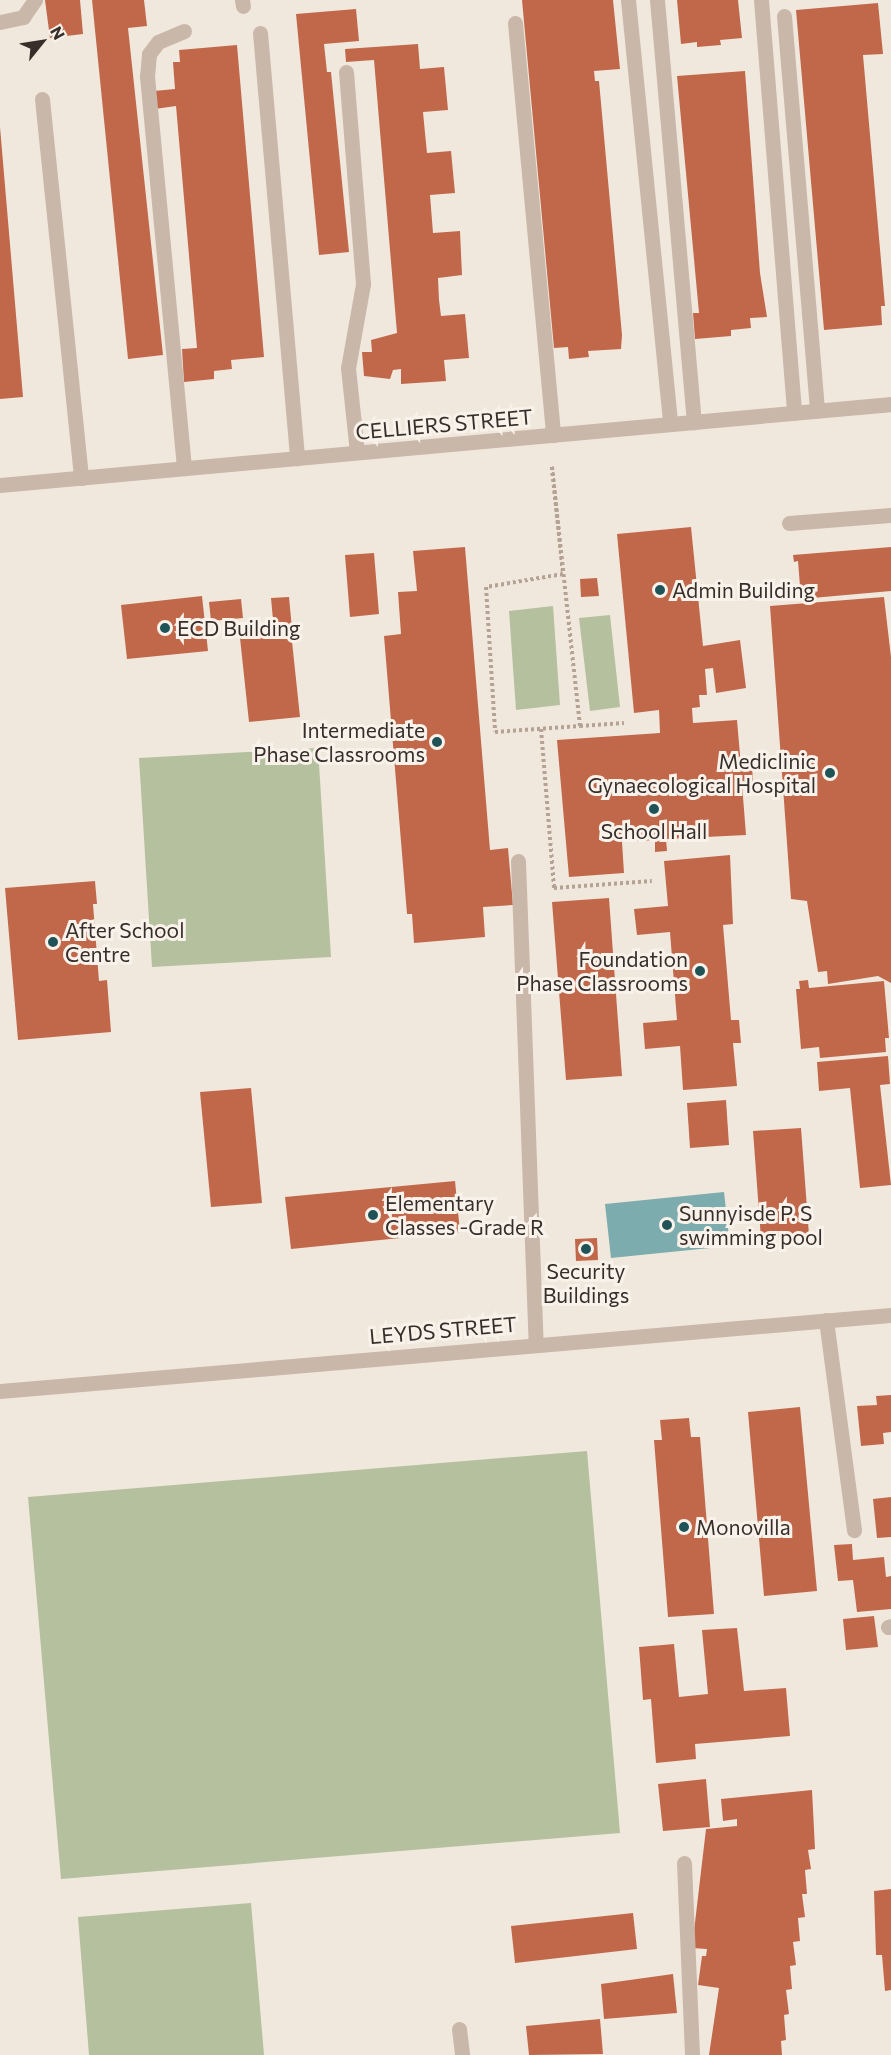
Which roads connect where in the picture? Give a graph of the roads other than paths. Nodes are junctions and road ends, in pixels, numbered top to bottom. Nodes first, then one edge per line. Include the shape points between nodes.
1 (35, 0) edge
2 (628, 0) edge
3 (657, 0) edge
4 (761, 0) edge
5 (784, 16) dead end
6 (0, 22) edge
7 (515, 23) dead end
8 (183, 31) dead end
9 (260, 33) dead end
10 (346, 72) dead end
11 (42, 99) dead end
12 (891, 404) edge
13 (817, 411) junction
14 (794, 413) junction
15 (694, 422) junction
16 (670, 424) junction
17 (554, 435) junction
18 (357, 452) junction
19 (297, 458) junction
20 (184, 468) junction
21 (81, 478) junction
22 (0, 485) edge
23 (891, 515) edge
24 (789, 523) dead end
25 (518, 861) dead end
26 (891, 1315) edge
27 (826, 1320) junction
28 (536, 1343) junction
29 (0, 1391) edge
30 (854, 1530) dead end
31 (684, 1863) dead end
32 (459, 2029) dead end
33 (462, 2055) edge
34 (692, 2055) edge

1 - 6 street via 23,17
2 - 16 street
3 - 15 street
4 - 14 street
5 - 13 street
7 - 17 street
8 - 20 street via 158,42 149,54 147,76
9 - 19 street
10 - 18 street via 363,284 348,368
11 - 21 street
12 - 13 street, CELLIERS STREET
13 - 14 street, CELLIERS STREET
14 - 15 street, CELLIERS STREET
15 - 16 street, CELLIERS STREET
16 - 17 street, CELLIERS STREET
17 - 18 street, CELLIERS STREET
18 - 19 street, CELLIERS STREET
19 - 20 street, CELLIERS STREET
20 - 21 street, CELLIERS STREET
21 - 22 street, CELLIERS STREET
23 - 24 street
25 - 28 street
26 - 27 street, LEYDS STREET
27 - 28 street, LEYDS STREET
27 - 30 street
28 - 29 street, LEYDS STREET
31 - 34 street
32 - 33 street

